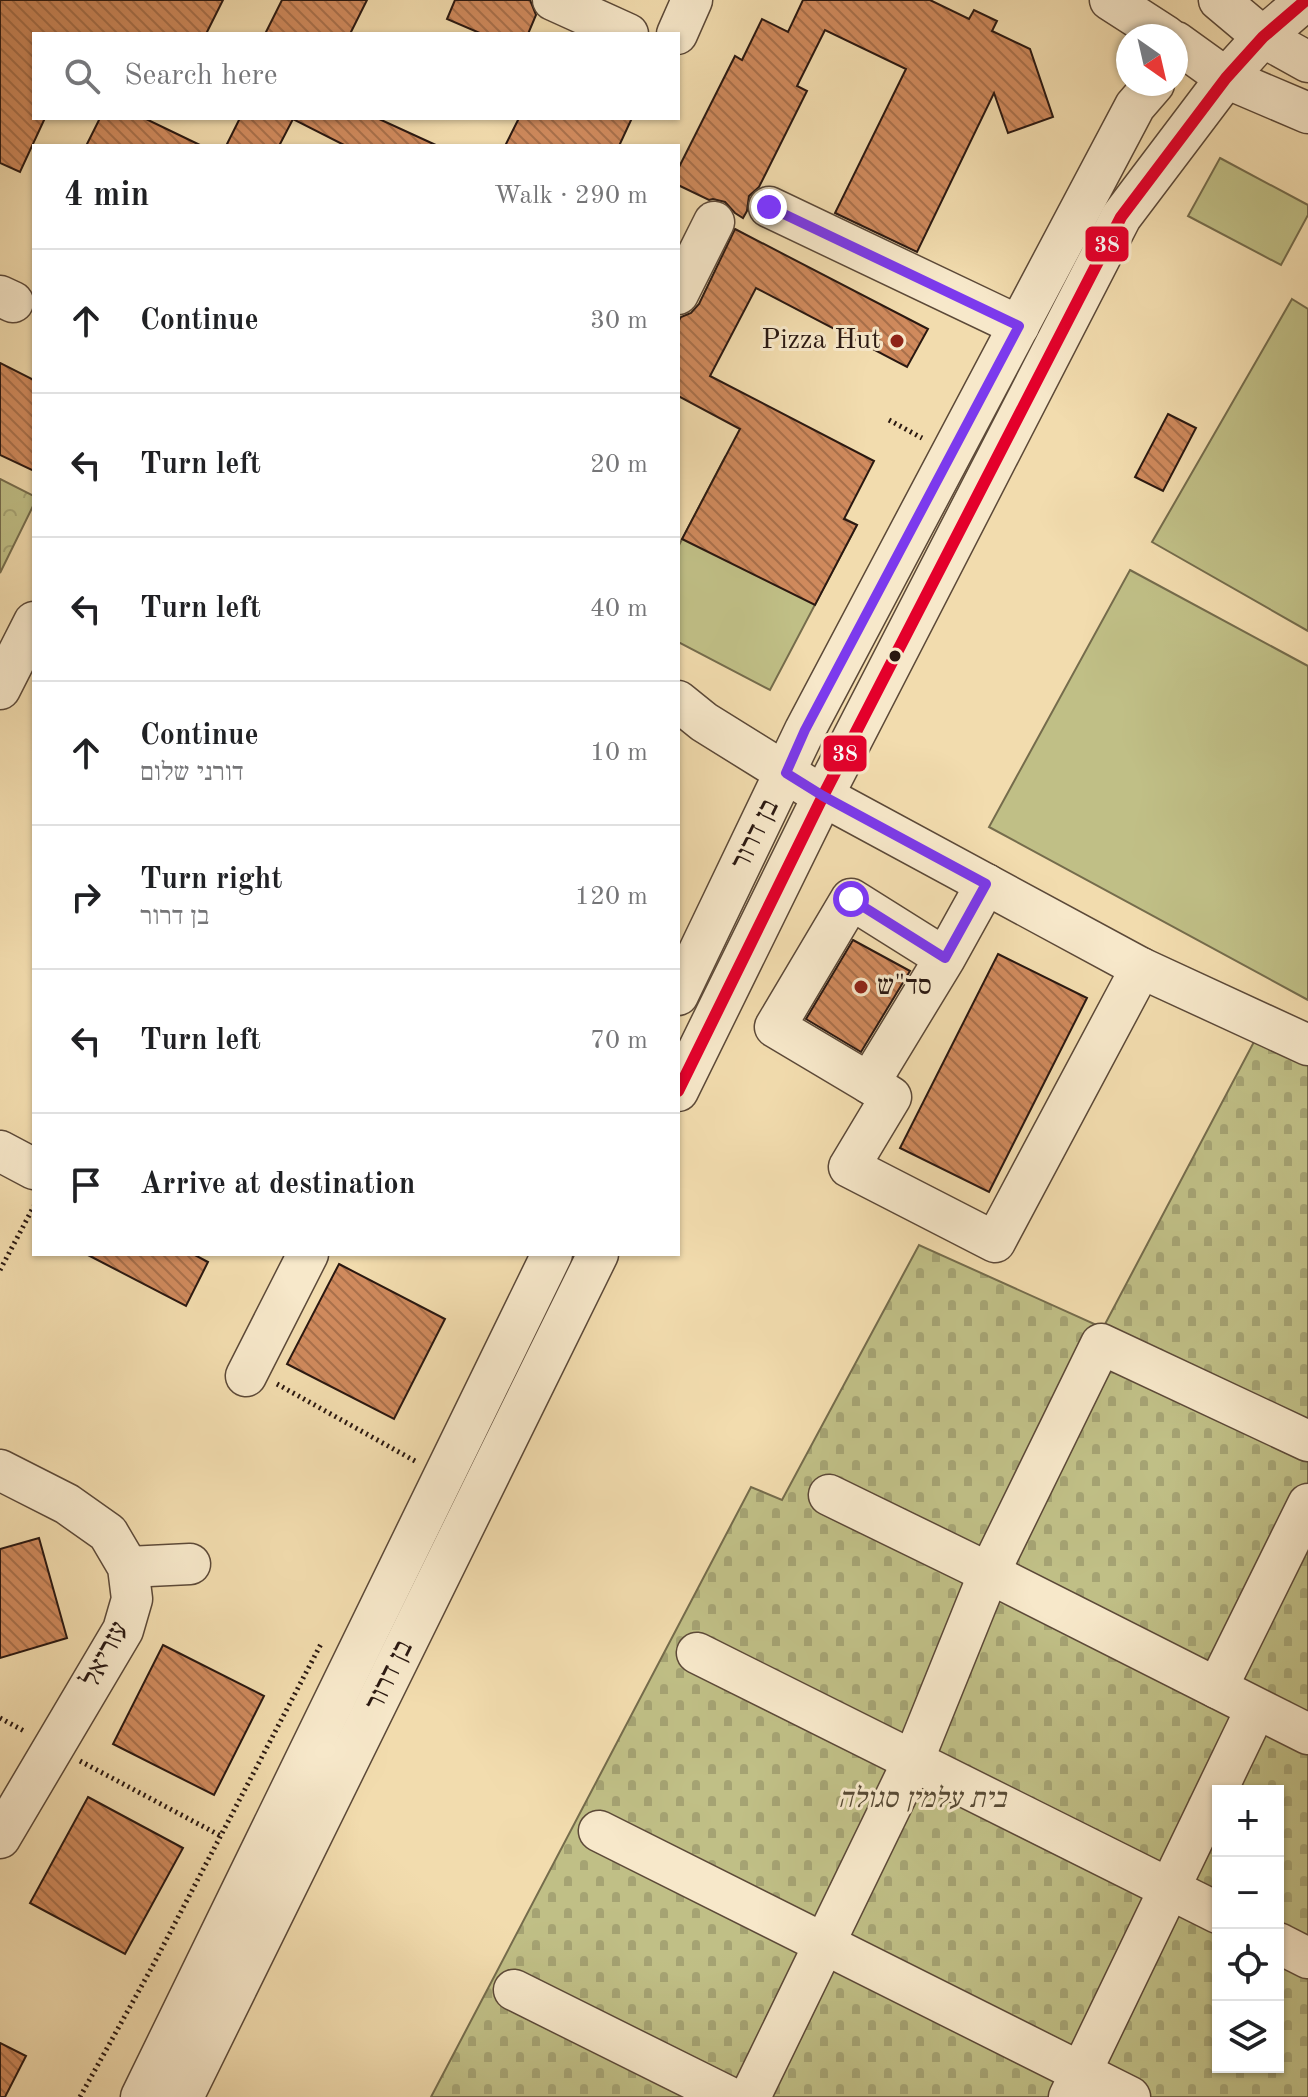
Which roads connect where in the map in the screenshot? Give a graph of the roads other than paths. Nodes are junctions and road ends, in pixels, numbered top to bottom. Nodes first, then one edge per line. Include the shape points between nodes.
1 (553, 0) edge
2 (692, 0) edge
3 (1107, 0) edge
4 (1306, 0) edge
5 (1224, 1) edge
6 (1124, 24) edge
7 (1143, 24) edge
8 (624, 32) edge
9 (678, 32) edge
10 (1188, 35) edge
11 (1263, 37) junction
12 (1188, 54) edge
13 (1308, 62) edge
14 (1226, 78) junction
15 (1139, 96) edge
16 (1308, 113) edge
17 (769, 207) dead end
18 (714, 222) dead end
19 (680, 290) edge
20 (1019, 326) junction
21 (32, 626) edge
22 (0, 689) edge
23 (680, 703) edge
24 (805, 730) junction
25 (751, 750) junction
26 (786, 772) junction
27 (823, 796) junction
28 (986, 884) junction
29 (945, 958) junction
30 (1141, 968) junction
31 (680, 991) edge
32 (1308, 1045) edge
33 (869, 1083) junction
34 (680, 1087) edge
35 (0, 1151) edge
36 (32, 1168) edge
37 (307, 1256) edge
38 (551, 1256) edge
39 (597, 1256) edge
40 (248, 1372) road end
41 (1308, 1441) edge
42 (0, 1470) edge
43 (829, 1495) dead end
44 (1308, 1504) edge
45 (190, 1564) dead end
46 (128, 1567) junction
47 (989, 1573) junction
48 (697, 1653) dead end
49 (1217, 1688) junction
50 (1256, 1709) junction
51 (1308, 1734) edge
52 (913, 1761) junction
53 (599, 1831) dead end
54 (0, 1838) edge
55 (1170, 1889) junction
56 (1212, 1910) edge
57 (824, 1944) junction
58 (1284, 1946) edge
59 (1308, 1958) edge
60 (514, 1990) dead end
61 (1075, 2085) edge
62 (141, 2097) edge
63 (183, 2097) edge
64 (729, 2097) edge
65 (750, 2097) edge
66 (1130, 2097) edge

1 - 8 street
2 - 9 street
3 - 6 street
3 - 7 street
4 - 11 street, בן דרור
5 - 10 street
5 - 11 street
11 - 13 street
11 - 14 street, בן דרור
12 - 14 street
14 - 16 street
14 - 27 street, בן דרור via 1121,217
15 - 20 street, בן דרור
17 - 20 street
18 - 19 street
20 - 24 street, בן דרור
21 - 22 street
23 - 25 street
24 - 25 street
24 - 26 street, בן דרור
25 - 26 street
26 - 27 street
26 - 31 street, בן דרור
27 - 28 street
27 - 34 street, בן דרור
28 - 29 street
28 - 30 street
29 - 33 street
29 - 33 street via 851,899 775,1027
30 - 32 street
30 - 33 street via 995,1242 849,1167 891,1097
35 - 36 street
37 - 40 street
38 - 62 street, בן דרור
39 - 63 street, בן דרור
41 - 47 street via 1101,1344
42 - 46 street, עזריאל via 67,1504 108,1533
43 - 47 street
44 - 49 street
45 - 46 street
46 - 54 street, עזריאל via 132,1599 123,1630
47 - 49 street
47 - 52 street
48 - 52 street
49 - 50 street
50 - 51 street
50 - 55 street
52 - 55 street
52 - 57 street
53 - 57 street
55 - 56 street
55 - 61 street
57 - 61 street
57 - 65 street
58 - 59 street
60 - 64 street
61 - 66 street

